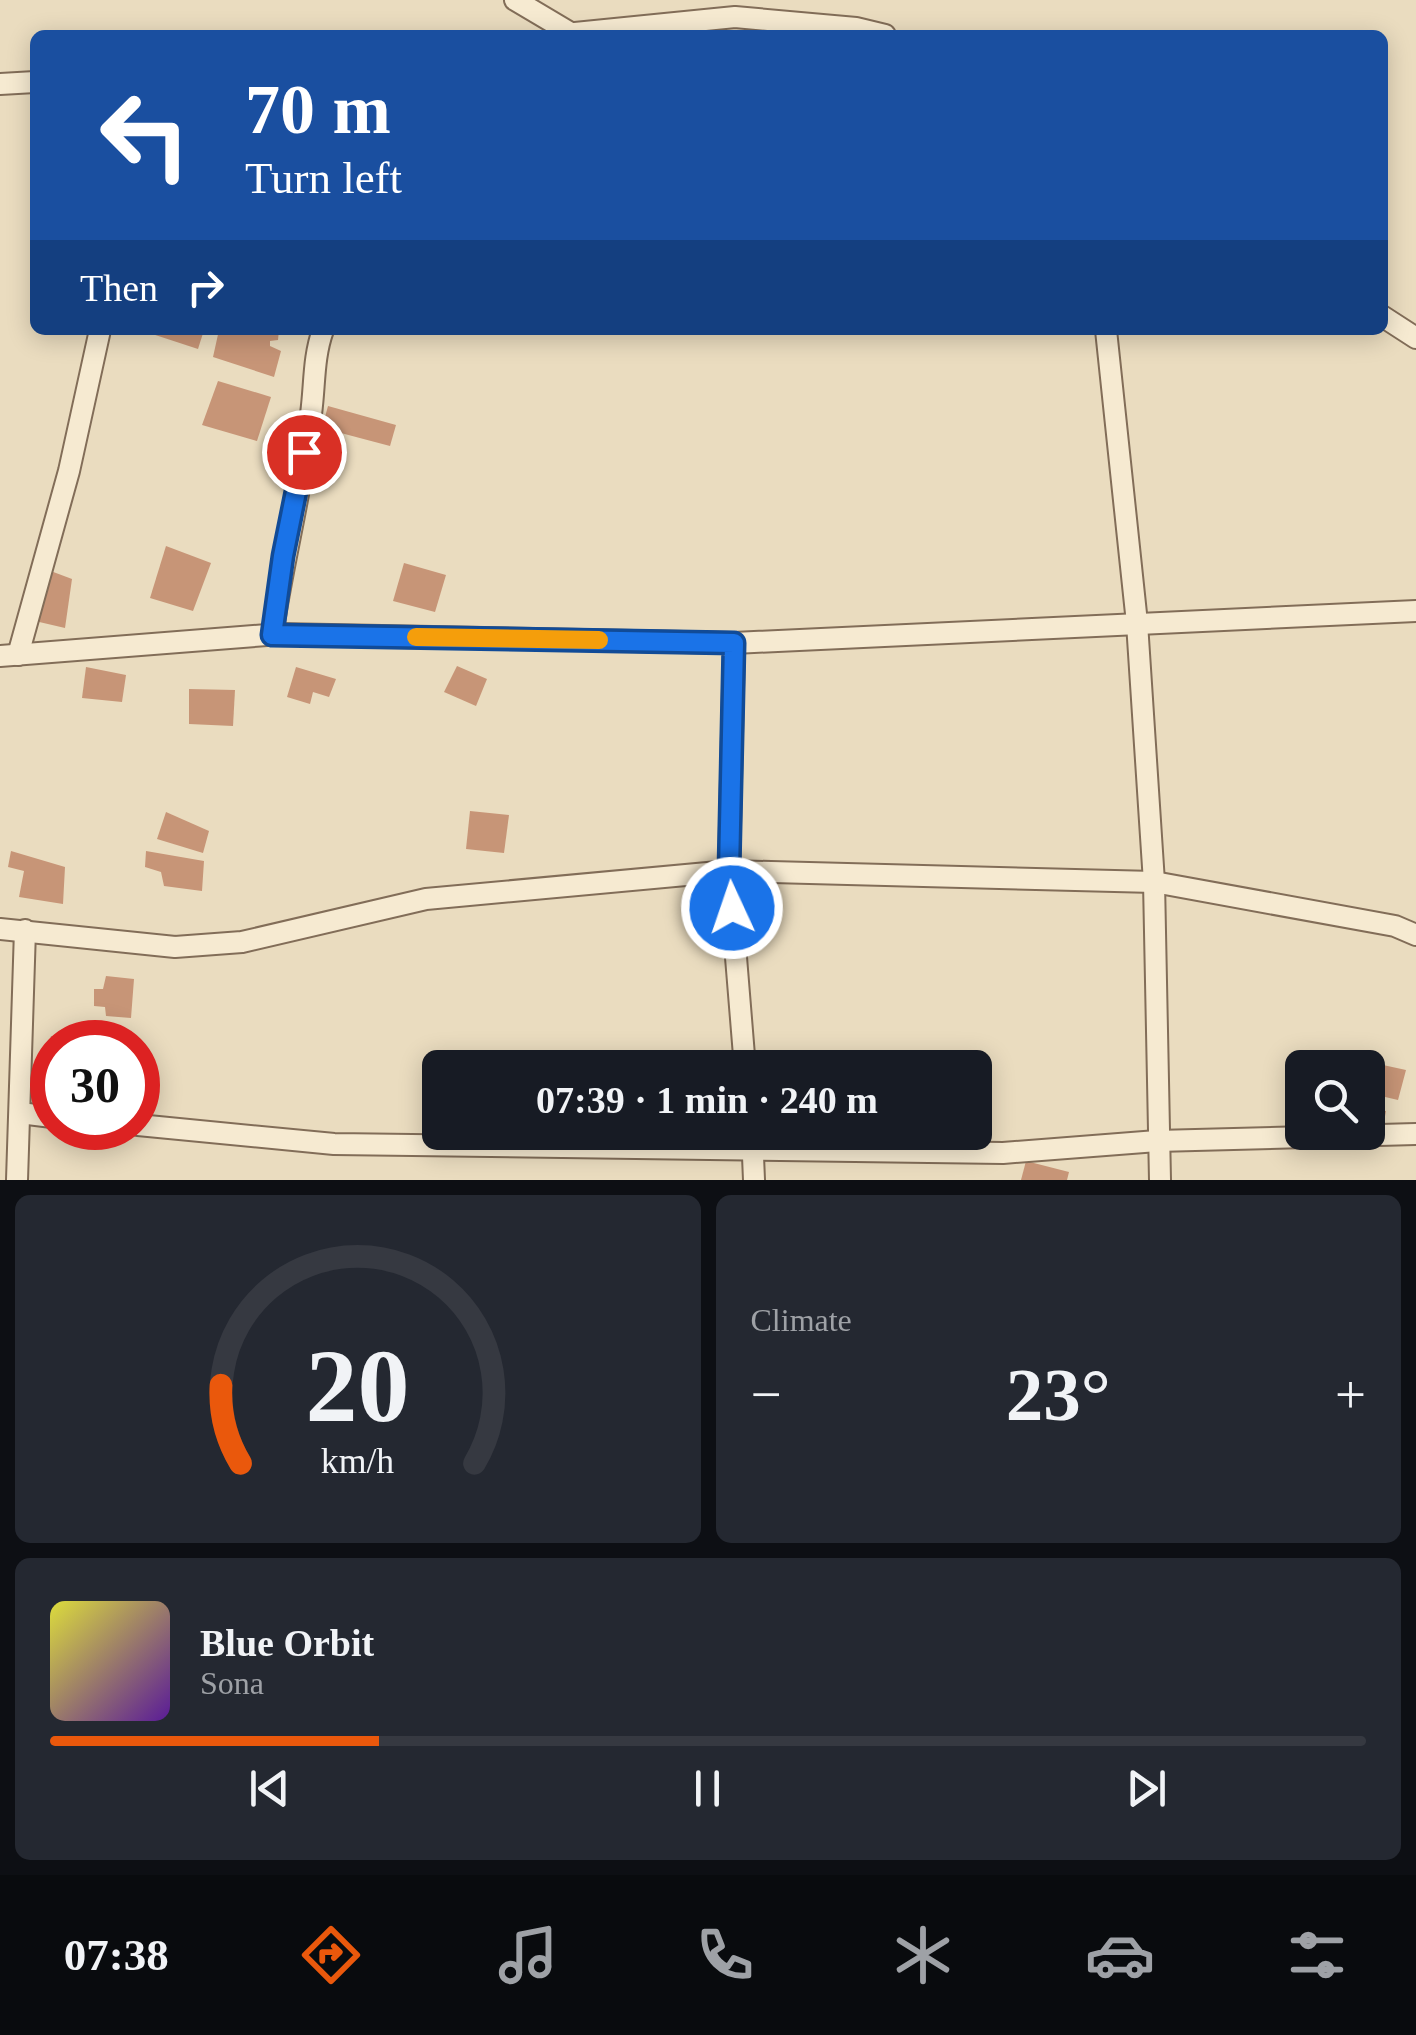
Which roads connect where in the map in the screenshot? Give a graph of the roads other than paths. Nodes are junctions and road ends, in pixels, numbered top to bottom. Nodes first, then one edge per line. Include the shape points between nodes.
1 (515, 0) edge
2 (556, 30) edge
3 (600, 30) edge
4 (864, 30) edge
5 (30, 82) edge
6 (0, 84) edge
7 (1388, 320) edge
8 (99, 335) edge
9 (321, 335) edge
10 (1107, 335) edge
11 (1416, 338) edge
12 (1416, 611) edge
13 (1137, 623) junction
14 (272, 635) junction
15 (734, 643) junction
16 (9, 655) edge
17 (729, 871) junction
18 (1154, 882) junction
19 (0, 929) edge
20 (25, 930) junction
21 (1416, 934) edge
22 (744, 1050) edge
23 (20, 1114) junction
24 (30, 1115) edge
25 (160, 1127) edge
26 (1416, 1134) edge
27 (1158, 1141) junction
28 (422, 1143) edge
29 (753, 1150) edge
30 (958, 1150) edge
31 (18, 1180) edge
32 (754, 1180) edge
33 (1160, 1180) edge

1 - 2 street
3 - 4 street via 735,16
5 - 6 street
7 - 11 street
8 - 16 street via 69,471
9 - 14 street
10 - 13 street
12 - 13 street
13 - 15 street
13 - 18 street
14 - 15 street
14 - 16 street
15 - 17 street
17 - 18 street
17 - 20 street via 426,899 242,942 175,947
17 - 22 street
18 - 21 street
18 - 27 street
19 - 20 street
20 - 23 street
23 - 24 street
23 - 31 street
25 - 28 street via 334,1144
26 - 27 street
27 - 30 street
27 - 33 street
29 - 32 street

